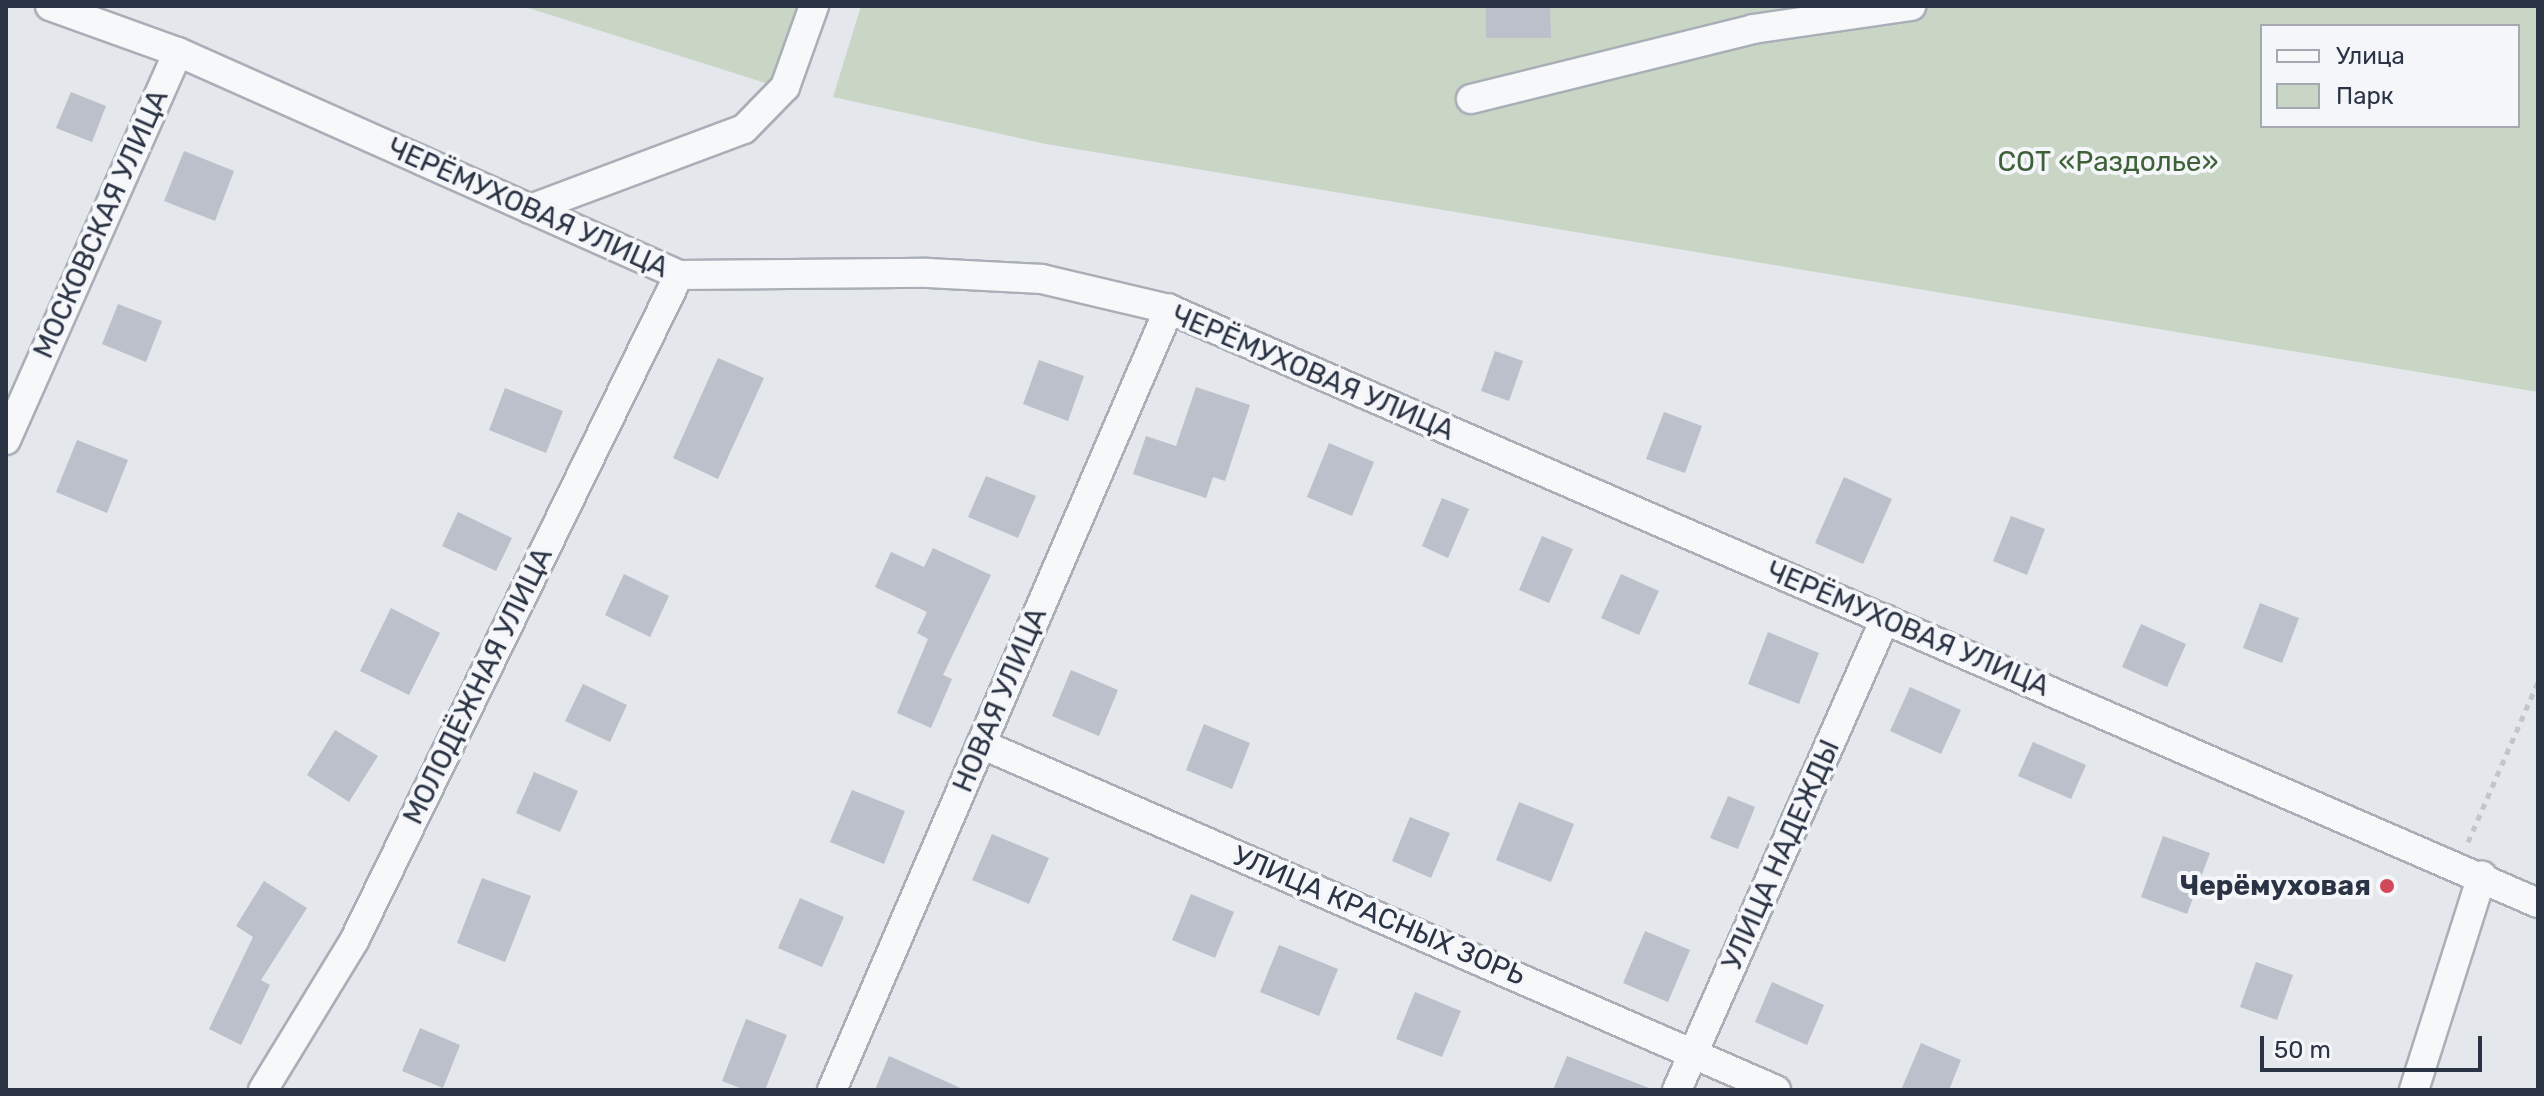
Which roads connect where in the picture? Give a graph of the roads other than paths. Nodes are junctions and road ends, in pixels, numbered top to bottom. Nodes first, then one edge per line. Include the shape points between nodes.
1 (50, 6) edge
2 (814, 6) edge
3 (1911, 6) edge
4 (178, 52) junction
5 (1471, 99) dead end
6 (530, 209) junction
7 (679, 275) junction
8 (1169, 309) junction
9 (6, 440) edge
10 (1885, 619) junction
11 (981, 744) junction
12 (2471, 870) junction
13 (2538, 903) edge
14 (1693, 1052) junction
15 (263, 1090) edge
16 (832, 1090) edge
17 (1677, 1090) edge
18 (1776, 1090) edge
19 (2414, 1090) edge

1 - 4 street, ЧЕРЁМУХОВАЯ УЛИЦА
2 - 6 street via 785,87 744,129
3 - 5 street via 1753,29
4 - 6 street, ЧЕРЁМУХОВАЯ УЛИЦА
4 - 9 street, МОСКОВСКАЯ УЛИЦА
6 - 7 street, ЧЕРЁМУХОВАЯ УЛИЦА
7 - 8 street, ЧЕРЁМУХОВАЯ УЛИЦА via 928,273 1042,279
7 - 15 street, МОЛОДЁЖНАЯ УЛИЦА via 354,941
8 - 10 street, ЧЕРЁМУХОВАЯ УЛИЦА
8 - 11 street, НОВАЯ УЛИЦА
10 - 12 street, ЧЕРЁМУХОВАЯ УЛИЦА
10 - 14 street, УЛИЦА НАДЕЖДЫ
11 - 14 street, УЛИЦА КРАСНЫХ ЗОРЬ
11 - 16 street, НОВАЯ УЛИЦА
12 - 13 street, ЧЕРЁМУХОВАЯ УЛИЦА
12 - 19 street
14 - 17 street, УЛИЦА НАДЕЖДЫ
14 - 18 street, УЛИЦА КРАСНЫХ ЗОРЬ

